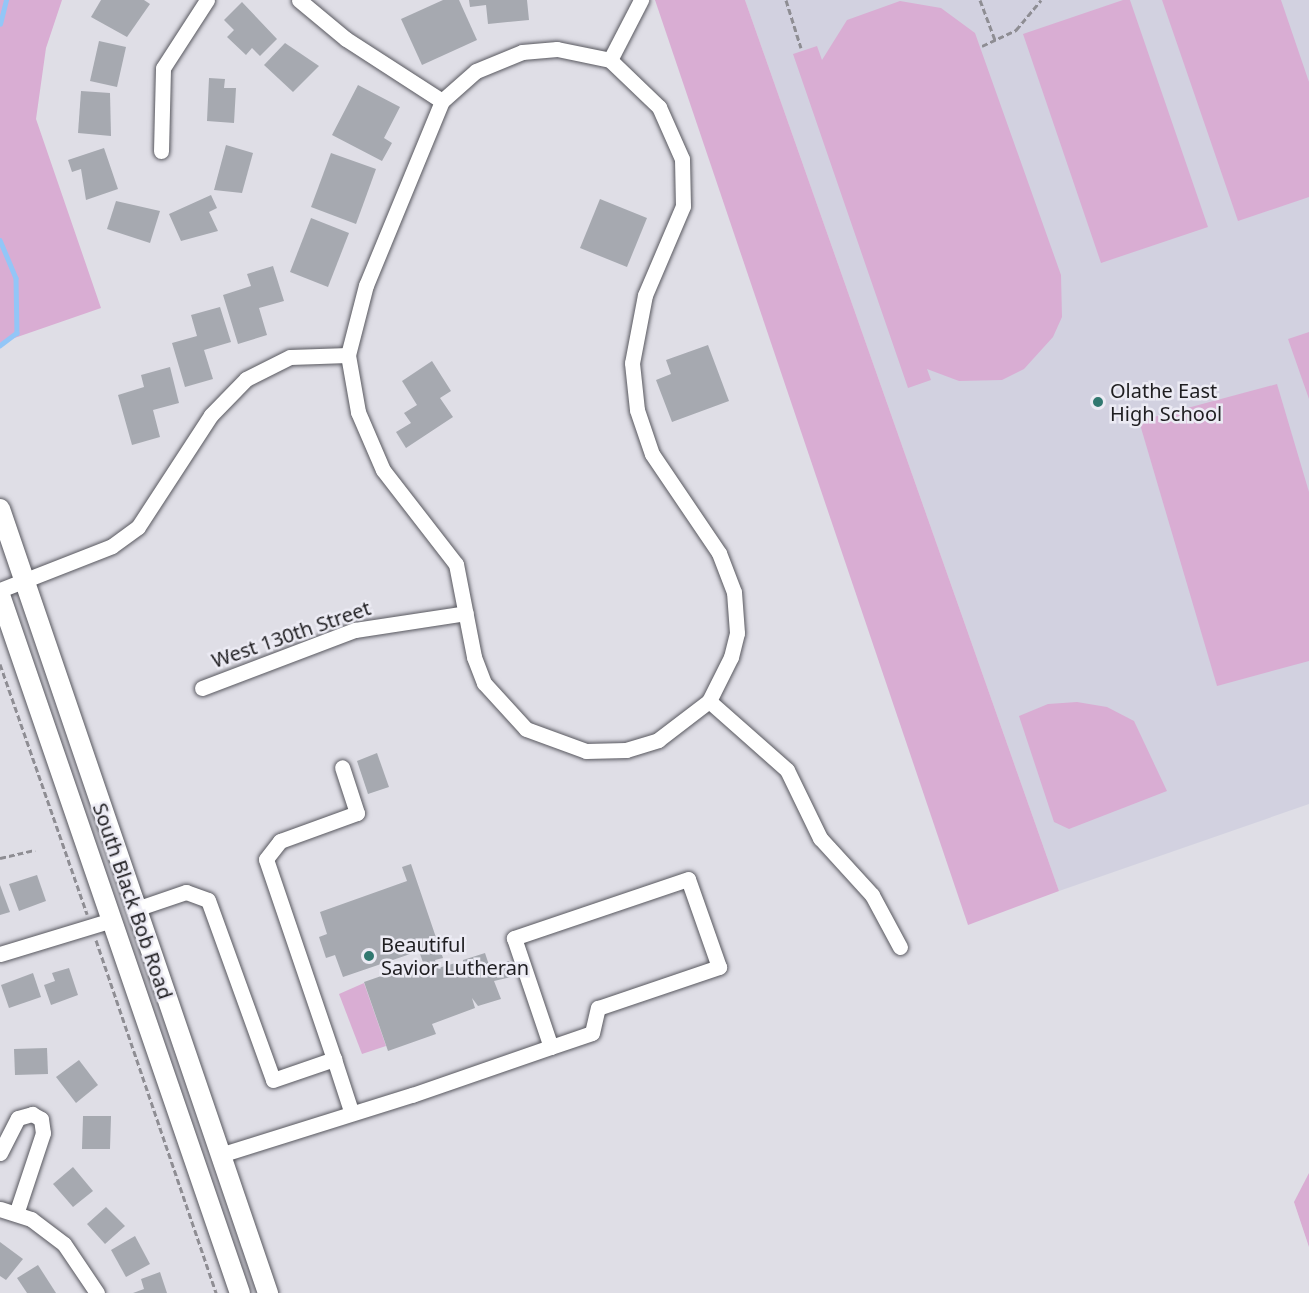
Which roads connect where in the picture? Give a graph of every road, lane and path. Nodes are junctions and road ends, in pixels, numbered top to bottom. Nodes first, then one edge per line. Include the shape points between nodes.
1 (207, 0) edge
2 (299, 0) edge
3 (641, 0) edge
4 (786, 0) edge
5 (980, 0) edge
6 (1041, 0) edge
7 (995, 40) junction
8 (982, 46) dead end
9 (801, 48) dead end
10 (609, 60) junction
11 (442, 101) junction
12 (161, 152) dead end
13 (348, 355) junction
14 (0, 509) edge
15 (25, 580) junction
16 (0, 590) edge
17 (0, 595) edge
18 (466, 613) junction
19 (0, 664) edge
20 (202, 688) dead end
21 (709, 701) junction
22 (342, 767) dead end
23 (35, 850) dead end
24 (0, 858) edge
25 (136, 909) junction
26 (112, 920) junction
27 (92, 927) junction
28 (900, 947) dead end
29 (0, 954) edge
30 (551, 1047) junction
31 (334, 1059) junction
32 (351, 1111) junction
33 (0, 1154) edge
34 (220, 1155) junction
35 (0, 1209) edge
36 (15, 1214) junction
37 (97, 1293) edge
38 (216, 1293) edge
39 (240, 1293) edge
40 (268, 1293) edge

1 - 12 street via 163,68
2 - 11 street via 346,39
3 - 10 street
4 - 9 path
5 - 7 path
6 - 7 path via 1016,30
7 - 8 path
10 - 11 street via 557,49 522,52 476,71
10 - 21 street via 659,107 682,159 683,206 645,295 632,363 637,410 652,454 719,553 734,592 736,633 731,657
11 - 13 street via 366,285
13 - 15 street via 290,357 246,379 211,415 161,500 138,527 112,546
13 - 18 street via 369,442 383,470 456,564
14 - 15 main road, South Black Bob Road
15 - 16 street
15 - 25 main road, South Black Bob Road
17 - 26 main road, South Black Bob Road
18 - 20 street, West 130th Street via 355,630
18 - 21 street via 474,657 491,694 513,719 555,743 586,751 642,747 672,732
19 - 27 path
21 - 28 street via 788,770 820,838 872,895
22 - 31 street via 357,813 280,841 266,859
23 - 24 path
25 - 31 street via 186,892 208,900 273,1080
25 - 34 main road, South Black Bob Road
26 - 27 street
26 - 39 main road, South Black Bob Road
27 - 29 street
27 - 38 path
30 - 30 street via 592,1033 598,1008 719,966 688,879 514,938
30 - 32 street
31 - 32 street
32 - 34 street
33 - 36 street via 18,1118 33,1114 41,1119 43,1133
34 - 40 main road, South Black Bob Road
35 - 36 street
36 - 37 street via 64,1244

